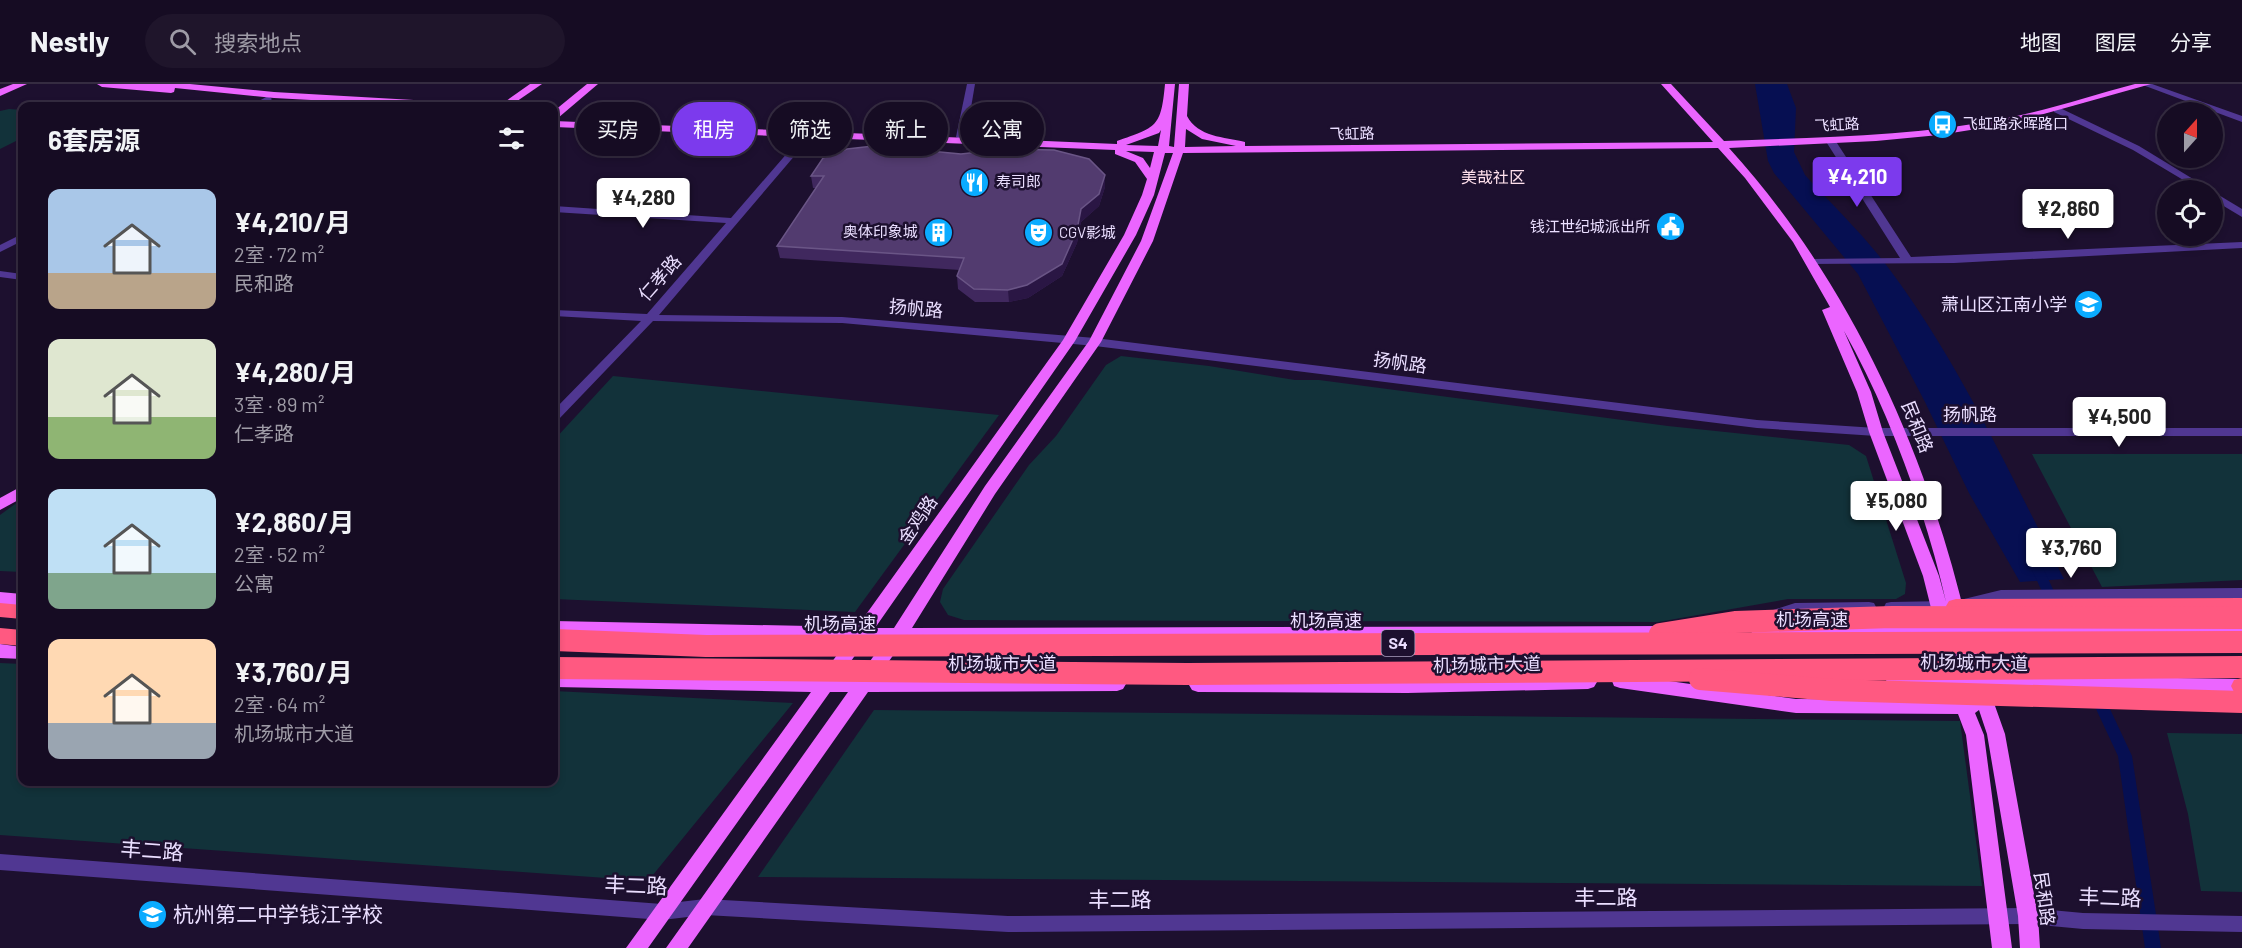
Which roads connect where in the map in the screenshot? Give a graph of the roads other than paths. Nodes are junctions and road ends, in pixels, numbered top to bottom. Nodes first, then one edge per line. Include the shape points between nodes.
1 (22, 84) edge
2 (102, 84) edge
3 (160, 84) edge
4 (537, 84) edge
5 (593, 84) edge
6 (971, 84) edge
7 (1170, 84) edge
8 (1184, 84) edge
9 (1657, 84) edge
10 (1666, 84) edge
11 (2132, 84) edge
12 (2145, 84) edge
13 (0, 93) edge
14 (267, 99) junction
15 (262, 102) edge
16 (300, 102) edge
17 (394, 102) edge
18 (510, 102) edge
19 (967, 102) edge
20 (2057, 110) junction
21 (1175, 111) junction
22 (558, 113) edge
23 (558, 116) edge
24 (2242, 119) edge
25 (558, 124) edge
26 (768, 130) edge
27 (768, 132) edge
28 (852, 134) edge
29 (852, 135) edge
30 (960, 137) edge
31 (1799, 139) junction
32 (1044, 140) edge
33 (1830, 140) junction
34 (1715, 142) junction
35 (1118, 143) junction
36 (1246, 145) junction
37 (1084, 147) junction
38 (1171, 147) junction
39 (1216, 151) junction
40 (790, 156) edge
41 (1152, 178) junction
42 (2189, 180) edge
43 (1168, 183) junction
44 (2223, 201) edge
45 (558, 209) edge
46 (2242, 214) edge
47 (735, 221) junction
48 (18, 239) edge
49 (2242, 245) edge
50 (0, 249) edge
51 (1902, 260) junction
52 (1811, 262) junction
53 (0, 274) edge
54 (18, 276) edge
55 (558, 313) edge
56 (650, 318) junction
57 (1069, 341) junction
58 (1095, 342) junction
59 (558, 413) edge
60 (1876, 432) junction
61 (2242, 432) edge
62 (1900, 434) junction
63 (18, 494) edge
64 (0, 505) edge
65 (2242, 593) edge
66 (0, 598) edge
67 (18, 600) edge
68 (2014, 601) junction
69 (2242, 605) edge
70 (1947, 606) junction
71 (0, 610) edge
72 (18, 612) edge
73 (2242, 618) edge
74 (558, 627) edge
75 (1952, 630) junction
76 (2242, 630) edge
77 (1728, 632) junction
78 (862, 634) junction
79 (899, 634) junction
80 (0, 636) edge
81 (18, 638) edge
82 (558, 640) edge
83 (2242, 642) edge
84 (1604, 643) junction
85 (0, 651) edge
86 (18, 653) edge
87 (558, 668) edge
88 (2242, 668) edge
89 (1614, 676) junction
90 (558, 680) edge
91 (1980, 681) junction
92 (1957, 682) junction
93 (863, 684) junction
94 (826, 685) junction
95 (2242, 686) edge
96 (2242, 702) edge
97 (1964, 706) junction
98 (1989, 708) junction
99 (0, 862) edge
100 (705, 907) junction
101 (662, 912) junction
102 (2028, 916) junction
103 (2001, 918) junction
104 (2242, 924) edge
105 (636, 948) edge
106 (676, 948) edge
107 (2002, 948) edge
108 (2030, 948) edge

1 - 13 main road
2 - 14 main road
3 - 17 main road
4 - 18 main road
5 - 22 main road
6 - 19 street
7 - 21 main road, 金鸡路
8 - 21 main road, 金鸡路
9 - 34 main road, 民和路
10 - 34 main road, 民和路
11 - 31 main road, 飞虹路 via 1999,118
12 - 20 main road, 飞虹路
12 - 24 street
14 - 15 street
14 - 16 main road
20 - 33 main road, 飞虹路 via 1939,132
20 - 42 street via 2136,148
21 - 35 main road via 1155,131
21 - 36 main road via 1185,124 1202,135
21 - 38 main road, 金鸡路
23 - 26 main road, 飞虹路
25 - 27 main road, 飞虹路
28 - 30 main road, 飞虹路
29 - 37 main road, 飞虹路
31 - 33 main road, 飞虹路
31 - 34 main road, 飞虹路
32 - 35 main road, 飞虹路
33 - 51 street
34 - 36 main road, 飞虹路
34 - 39 main road, 飞虹路
34 - 52 main road, 民和路
34 - 60 main road, 民和路 via 1763,205 1828,311 1864,392
35 - 38 main road, 飞虹路
36 - 38 main road, 飞虹路
37 - 38 main road, 飞虹路
37 - 41 main road via 1129,155 1146,167
38 - 39 main road, 飞虹路
38 - 41 main road, 金鸡路
38 - 43 main road, 金鸡路
39 - 43 main road via 1190,160
40 - 47 street, 仁孝路
41 - 57 main road, 金鸡路 via 1130,235
43 - 58 main road, 金鸡路 via 1147,242
44 - 46 street
45 - 47 street
47 - 56 street, 仁孝路
48 - 50 street
49 - 51 street
51 - 52 street
52 - 62 main road, 民和路 via 1858,345
53 - 54 street
55 - 56 street, 扬帆路
56 - 57 street, 扬帆路 via 842,320
56 - 59 street, 仁孝路
57 - 58 street, 扬帆路
57 - 78 main road, 金鸡路
58 - 60 street, 扬帆路 via 1607,407 1757,424
58 - 79 main road, 金鸡路 via 990,490
60 - 62 street, 扬帆路
60 - 70 main road, 民和路 via 1930,576
61 - 62 street, 扬帆路
62 - 70 main road, 民和路 via 1945,564
63 - 64 main road
65 - 68 street
66 - 67 main road
68 - 69 highway
68 - 70 highway
70 - 75 main road, 民和路
70 - 77 street via 1795,609
71 - 72 highway
73 - 84 highway, bridge via 1996,616 1735,622
74 - 78 main road, 机场城市大道
75 - 76 main road, 机场城市大道
75 - 77 main road, 机场城市大道
75 - 91 main road, 民和路
75 - 92 main road, 民和路
77 - 79 main road, 机场城市大道
78 - 79 main road, 机场城市大道
78 - 94 main road, 金鸡路
79 - 93 main road, 金鸡路
80 - 81 highway
82 - 84 highway, 机场高速 / S4, bridge via 823,646
83 - 84 highway, 机场高速 / S4, bridge
85 - 86 main road
87 - 89 highway, S4, bridge
88 - 89 highway, S4, bridge
89 - 92 main road, 机场城市大道
89 - 93 main road, 机场城市大道 via 1407,686
89 - 96 highway, bridge via 1832,690
89 - 97 main road via 1796,706
90 - 94 main road, 机场城市大道
91 - 92 main road, 机场城市大道
91 - 95 main road, 机场城市大道
91 - 98 main road, 民和路
92 - 97 main road, 民和路
93 - 94 main road, 机场城市大道
93 - 100 main road, 金鸡路
94 - 101 main road, 金鸡路
97 - 98 main road
97 - 103 main road, 民和路 via 1976,735 1994,889
98 - 102 main road, 民和路
99 - 101 street, 丰二路
100 - 101 street, 丰二路
100 - 103 street, 丰二路 via 1008,924
100 - 106 main road, 金鸡路
101 - 105 main road, 金鸡路
102 - 103 street, 丰二路
102 - 104 street, 丰二路
102 - 108 main road, 民和路
103 - 107 main road, 民和路

